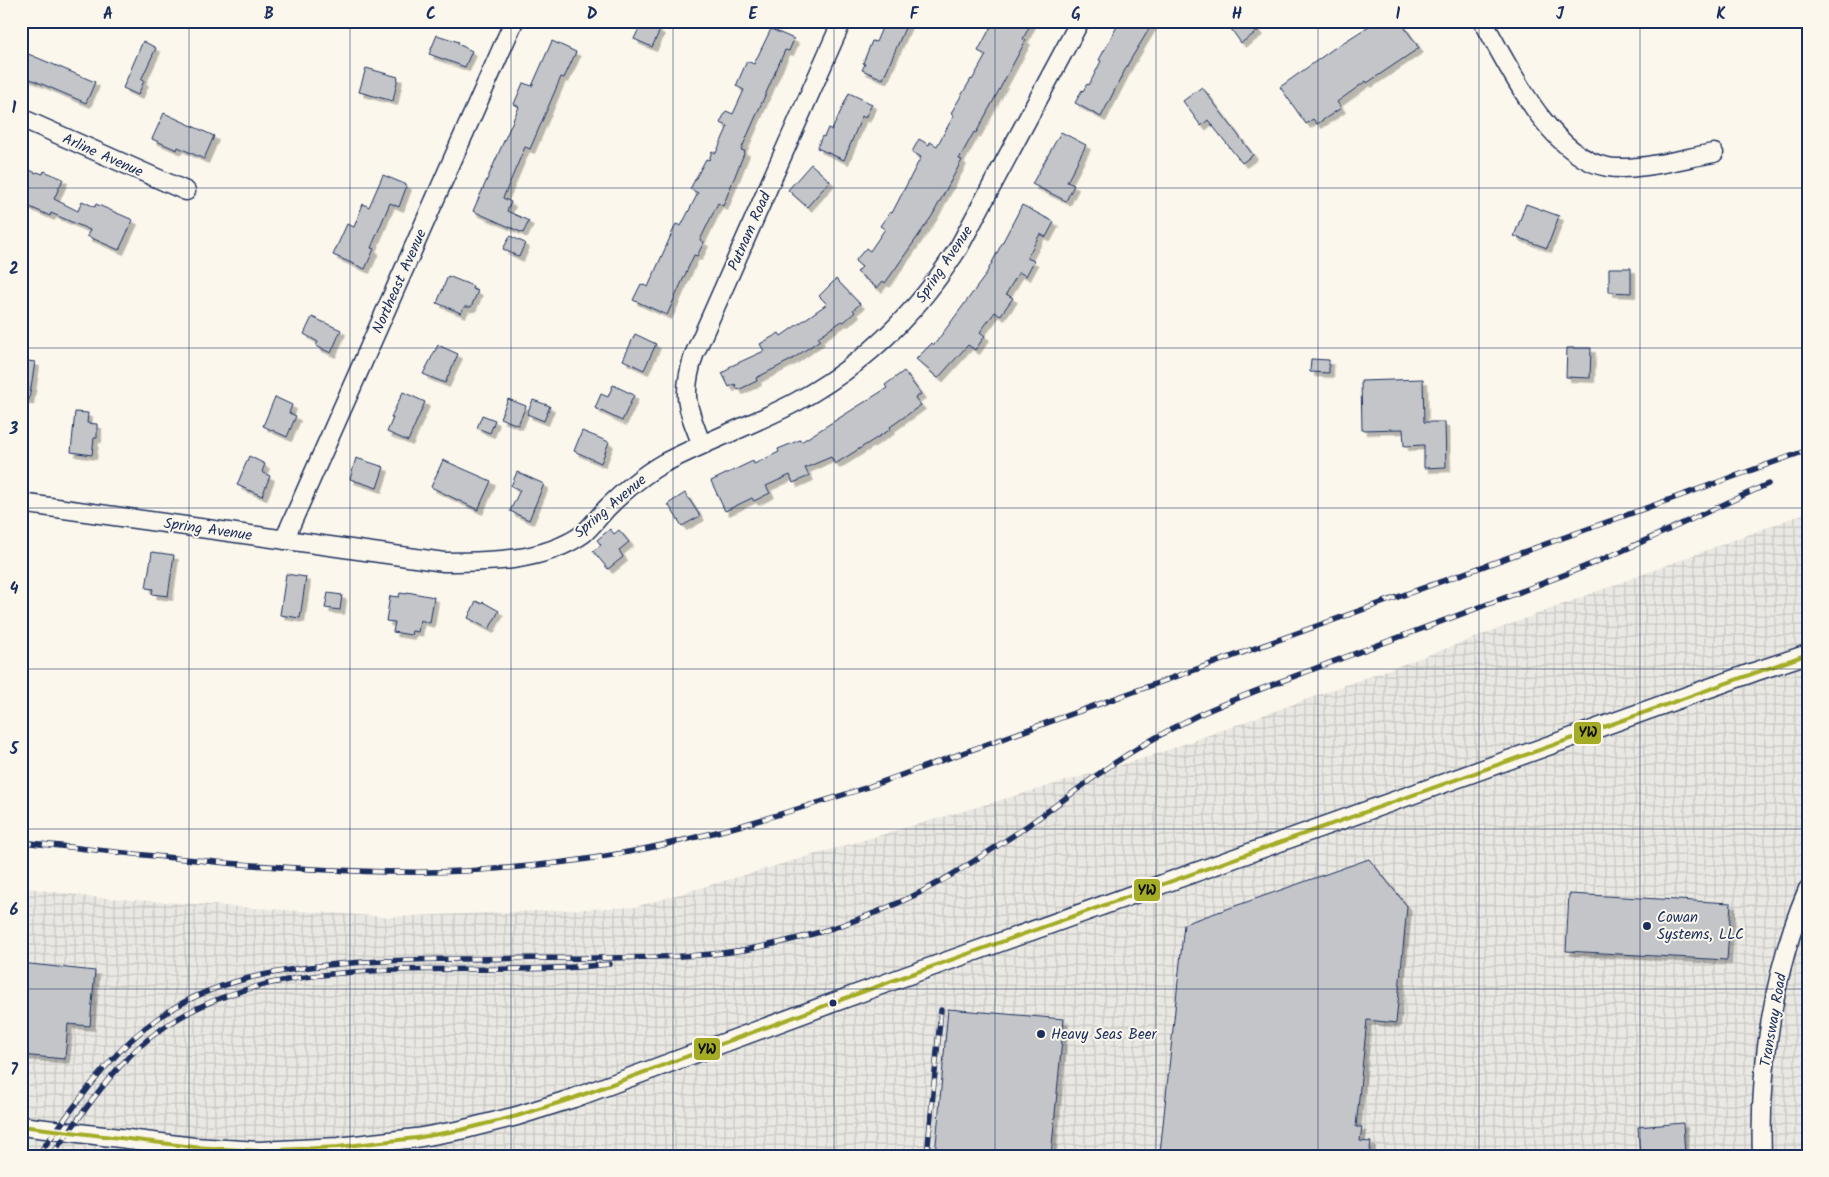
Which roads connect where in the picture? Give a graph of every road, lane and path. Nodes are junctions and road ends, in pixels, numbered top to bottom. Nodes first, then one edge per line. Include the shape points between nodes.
1 (514, 21) edge
2 (842, 21) edge
3 (1080, 21) edge
4 (1483, 21) edge
5 (21, 118) edge
6 (1714, 153) dead end
7 (186, 191) dead end
8 (702, 445) junction
9 (21, 503) edge
10 (284, 540) junction
11 (1808, 654) edge
12 (1808, 889) edge
13 (21, 1126) edge
14 (1762, 1156) edge

1 - 10 street, Northeast Avenue
2 - 8 street, Putnam Road via 688,372 689,410
3 - 8 street, Spring Avenue via 959,247 909,314 831,382
4 - 6 street via 1524,93 1548,126 1568,148 1590,163 1609,168 1632,168
5 - 7 street, Arline Avenue
8 - 10 street, Spring Avenue via 661,465 629,486 583,533 553,549 522,557 487,562 444,562
9 - 10 street, Spring Avenue
11 - 13 street via 517,1116 416,1138 338,1147 259,1151 194,1147
12 - 14 street, Transway Road via 1782,966 1773,1013 1761,1107

